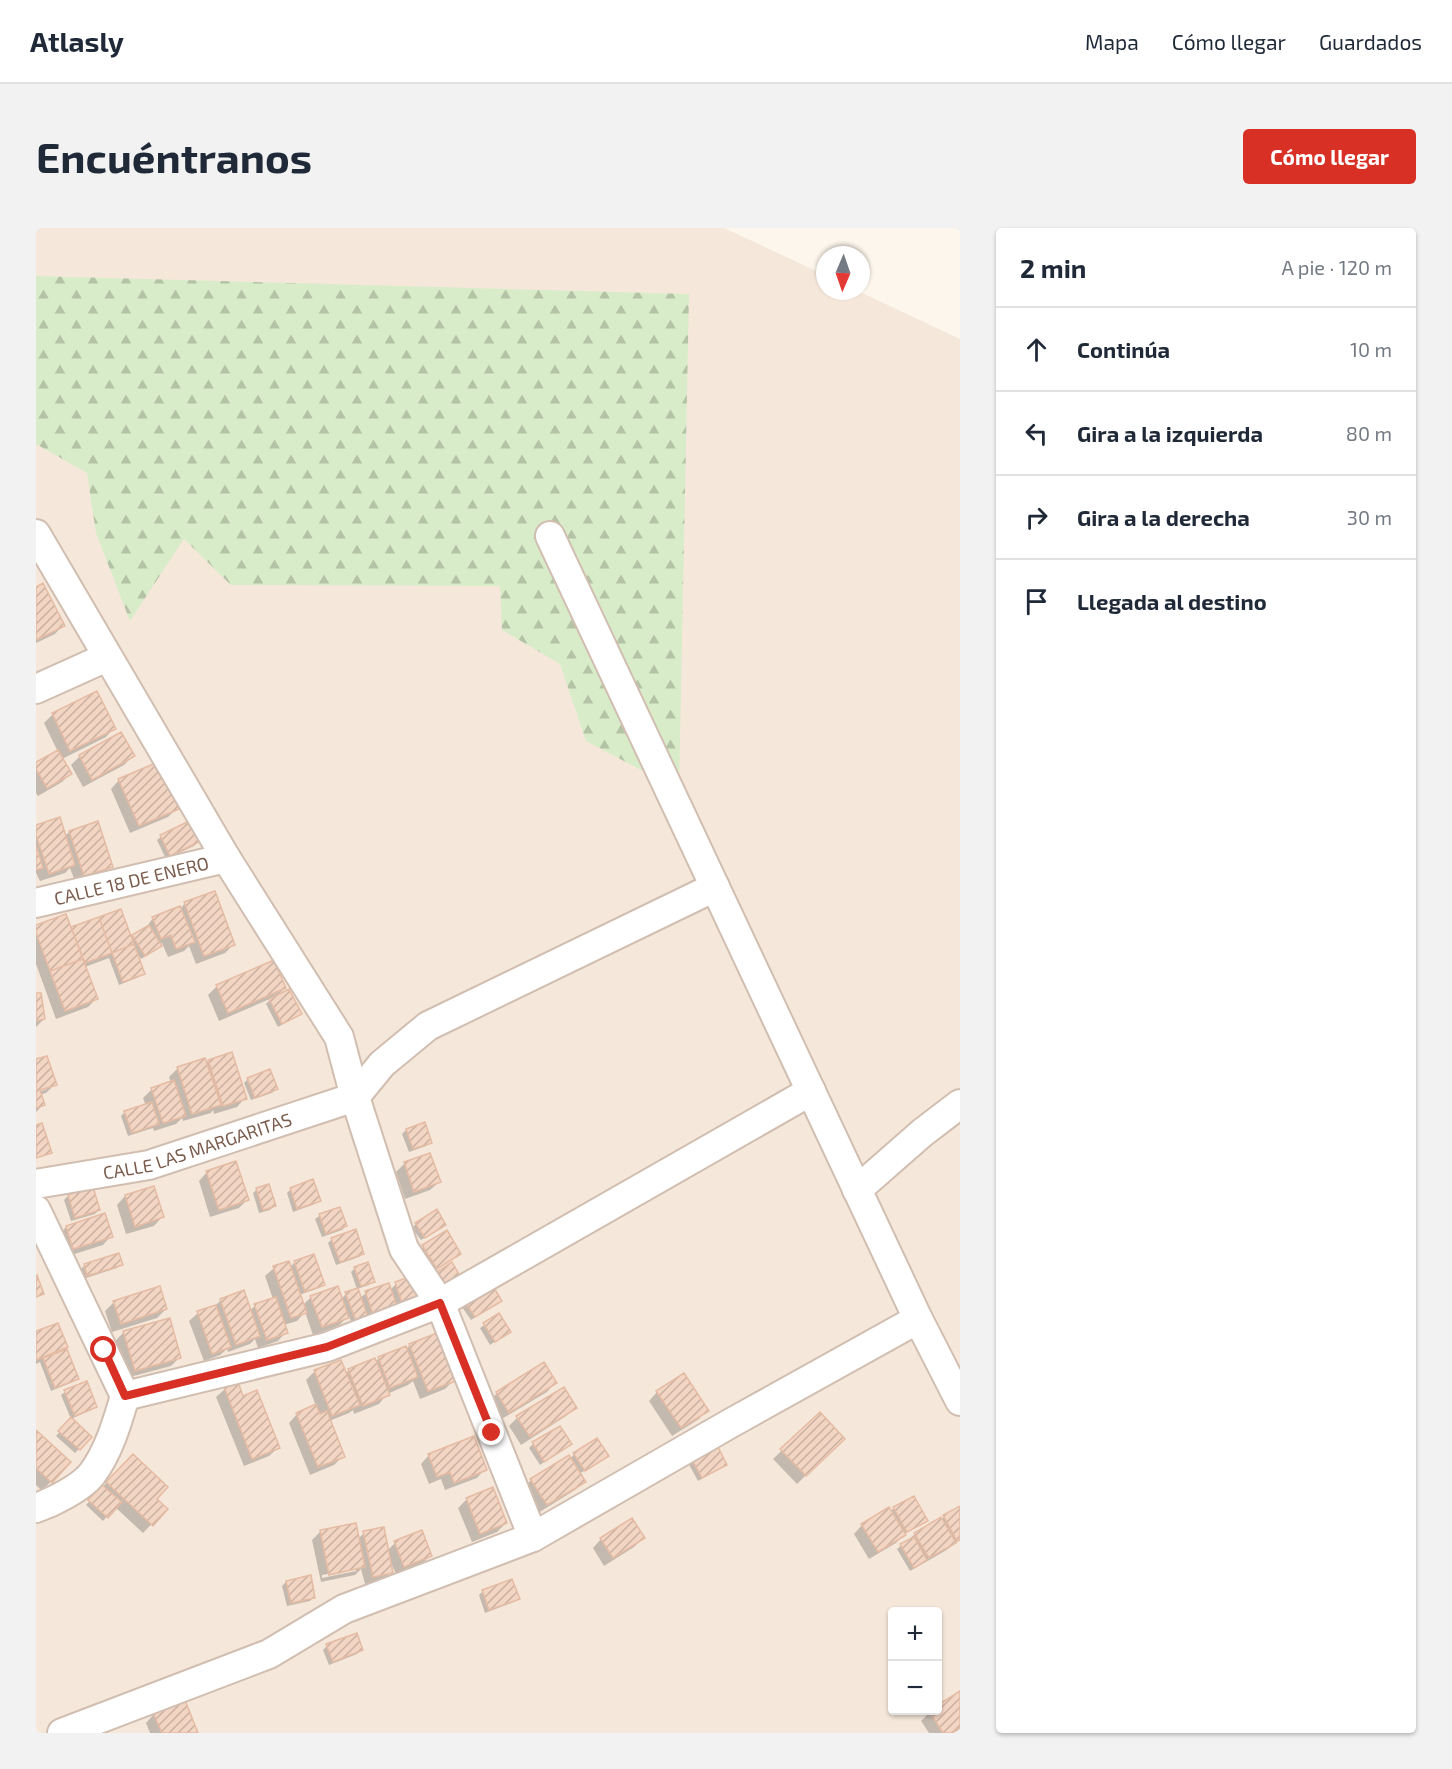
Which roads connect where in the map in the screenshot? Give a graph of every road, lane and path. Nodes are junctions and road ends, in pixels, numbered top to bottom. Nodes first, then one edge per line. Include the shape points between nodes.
1 (36, 534) edge
2 (550, 536) dead end
3 (108, 657) junction
4 (36, 689) edge
5 (226, 858) junction
6 (715, 886) junction
7 (36, 903) edge
8 (811, 1091) junction
9 (356, 1097) junction
10 (960, 1104) edge
11 (36, 1184) edge
12 (857, 1190) junction
13 (36, 1210) edge
14 (440, 1303) junction
15 (918, 1319) junction
16 (125, 1396) junction
17 (960, 1401) edge
18 (36, 1508) edge
19 (533, 1537) junction
20 (62, 1733) edge

1 - 3 street
2 - 6 street
3 - 4 street
3 - 5 street
5 - 7 street, CALLE 18 DE ENERO
5 - 9 street via 339,1037
6 - 8 street
6 - 9 street via 429,1026 382,1064
8 - 12 street
8 - 14 street
9 - 11 street, CALLE LAS MARGARITAS via 149,1165
9 - 14 street via 404,1249
10 - 12 street
12 - 15 street
13 - 16 street
14 - 16 street via 327,1347
14 - 19 street
15 - 17 street
15 - 19 street
16 - 18 street via 113,1436 91,1475 57,1500
19 - 20 street via 344,1609 269,1654

